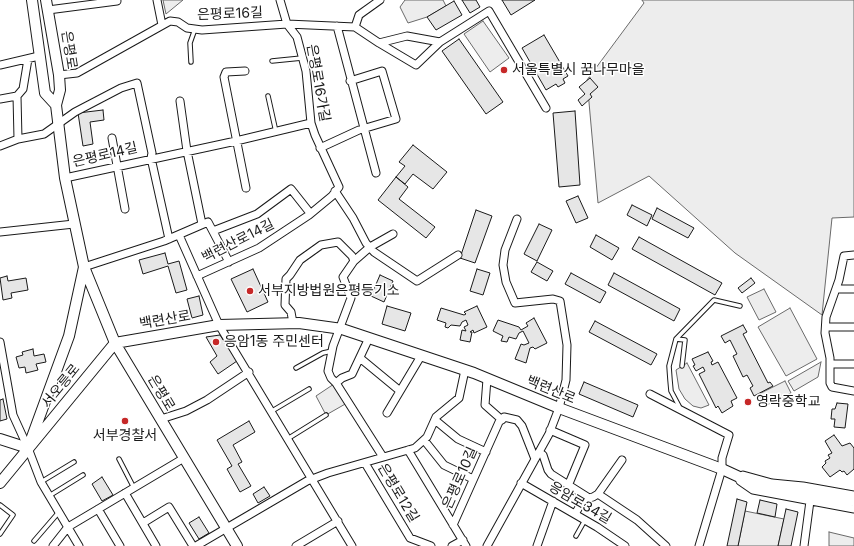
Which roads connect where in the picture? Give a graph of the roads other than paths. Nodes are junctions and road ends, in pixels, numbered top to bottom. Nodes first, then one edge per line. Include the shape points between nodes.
1 (32, 0) edge
2 (157, 0) edge
3 (280, 0) edge
4 (380, 0) edge
5 (117, 1) dead end
6 (47, 5) edge
7 (287, 24) junction
8 (162, 26) junction
9 (337, 26) junction
10 (355, 27) junction
11 (195, 29) junction
12 (440, 42) junction
13 (379, 43) junction
14 (39, 56) junction
15 (302, 58) junction
16 (28, 59) junction
17 (272, 61) dead end
18 (191, 62) dead end
19 (0, 65) edge
20 (245, 71) dead end
21 (59, 75) junction
22 (350, 81) junction
23 (17, 96) junction
24 (268, 96) dead end
25 (0, 99) edge
26 (180, 101) dead end
27 (56, 105) junction
28 (546, 108) dead end
29 (59, 122) junction
30 (311, 123) junction
31 (363, 128) junction
32 (276, 132) junction
33 (112, 138) dead end
34 (18, 139) junction
35 (236, 141) junction
36 (0, 146) edge
37 (320, 148) junction
38 (187, 151) junction
39 (151, 158) junction
40 (117, 166) junction
41 (376, 173) dead end
42 (65, 178) junction
43 (246, 188) dead end
44 (336, 191) junction
45 (125, 209) dead end
46 (310, 214) junction
47 (517, 219) dead end
48 (74, 224) junction
49 (202, 224) junction
50 (213, 231) junction
51 (0, 232) edge
52 (394, 234) dead end
53 (179, 235) junction
54 (169, 239) junction
55 (370, 247) junction
56 (458, 255) dead end
57 (854, 255) edge
58 (354, 261) junction
59 (229, 262) junction
60 (84, 267) junction
61 (197, 276) junction
62 (836, 289) junction
63 (854, 289) edge
64 (740, 306) dead end
65 (293, 323) junction
66 (219, 325) junction
67 (826, 327) junction
68 (854, 327) edge
69 (340, 329) junction
70 (369, 338) junction
71 (676, 339) junction
72 (0, 342) edge
73 (115, 343) junction
74 (332, 351) junction
75 (421, 356) junction
76 (360, 358) junction
77 (830, 364) junction
78 (854, 364) edge
79 (682, 366) dead end
80 (296, 368) dead end
81 (465, 370) junction
82 (249, 372) junction
83 (487, 378) junction
84 (336, 383) junction
85 (309, 388) dead end
86 (400, 391) junction
87 (854, 391) edge
88 (650, 394) dead end
89 (559, 408) junction
90 (272, 411) junction
91 (684, 412) junction
92 (387, 413) dead end
93 (326, 415) dead end
94 (161, 419) junction
95 (435, 420) junction
96 (502, 420) junction
97 (550, 430) junction
98 (289, 438) junction
99 (0, 439) edge
100 (424, 440) junction
101 (28, 448) junction
102 (408, 450) junction
103 (486, 452) junction
104 (539, 452) junction
105 (184, 458) junction
106 (383, 458) junction
107 (119, 459) dead end
108 (534, 459) junction
109 (622, 460) dead end
110 (74, 462) dead end
111 (365, 462) junction
112 (722, 469) junction
113 (83, 475) dead end
114 (313, 478) junction
115 (474, 479) junction
116 (41, 482) junction
117 (0, 483) edge
118 (521, 483) junction
119 (568, 486) junction
120 (134, 488) junction
121 (125, 493) junction
122 (598, 494) junction
123 (854, 495) edge
124 (49, 496) junction
125 (585, 496) junction
126 (553, 501) junction
127 (810, 501) junction
128 (854, 501) edge
129 (0, 505) edge
130 (98, 509) junction
131 (854, 509) edge
132 (59, 512) junction
133 (575, 514) junction
134 (585, 520) junction
135 (338, 521) junction
136 (142, 523) junction
137 (453, 525) junction
138 (68, 527) junction
139 (226, 528) junction
140 (0, 534) edge
141 (576, 536) dead end
142 (34, 541) dead end
143 (464, 543) edge
144 (53, 546) edge
145 (80, 546) edge
146 (120, 546) edge
147 (156, 546) edge
148 (194, 546) edge
149 (236, 546) edge
150 (296, 546) edge
151 (352, 546) edge
152 (431, 546) edge
153 (452, 546) edge
154 (487, 546) edge
155 (537, 546) edge
156 (625, 546) edge
157 (666, 546) edge
158 (699, 546) edge
159 (804, 546) edge

1 - 14 main road, 은평로
2 - 8 street
3 - 7 street, 은평로16가길
4 - 10 street via 359,15
5 - 6 street
6 - 21 main road, 은평로
7 - 9 street, 은평로16길
7 - 11 street, 은평로16길
7 - 15 street, 은평로16가길 via 297,37
8 - 11 street, 은평로16길 via 170,21
8 - 21 street, 은평로16길 via 77,72
9 - 10 street, 은평로16길
9 - 22 street
10 - 13 street
11 - 18 lane via 190,44
12 - 13 street via 407,36
12 - 13 street via 416,65
12 - 28 street via 489,11
14 - 16 street
14 - 27 main road, 은평로 via 45,93
15 - 17 lane
15 - 30 street, 은평로16가길 via 306,71
16 - 19 street
16 - 23 street via 23,89
20 - 35 street via 226,72 224,77
21 - 27 main road, 은평로 via 60,90
22 - 31 street
22 - 31 street via 382,71 396,119
23 - 25 street
23 - 34 street
24 - 32 lane
26 - 38 street
27 - 29 main road, 은평로
29 - 34 street via 44,134
29 - 39 street via 121,88 137,83
29 - 42 main road, 은평로
30 - 32 street, 은평로14길
30 - 37 street, 은평로16가길
31 - 37 street
31 - 41 street
32 - 35 street, 은평로14길
33 - 40 street
34 - 36 street
35 - 38 street, 은평로14길
35 - 43 street
37 - 44 street via 339,187
38 - 39 street, 은평로14길
38 - 49 street
39 - 40 street, 은평로14길
39 - 54 street, 은평로14길
40 - 42 street, 은평로14길
40 - 45 street
42 - 48 main road, 은평로
44 - 46 street, 백련산로14길
44 - 55 street
46 - 50 street, 백련산로14길 via 291,189 257,214
46 - 59 street, 백련산로14길 via 259,248
47 - 89 street via 505,250 503,265 506,282 515,303 553,299 560,301 567,345 566,380
48 - 51 street
48 - 60 main road, 은평로
49 - 50 street via 208,222
49 - 53 street
50 - 59 street
52 - 55 street
53 - 54 street
53 - 61 street, 백련산로
54 - 60 street
55 - 56 street via 417,282
55 - 58 street
57 - 62 street via 844,256
58 - 65 street via 338,242 321,244 300,260 286,279 285,305 291,312
58 - 69 street via 343,277 351,298
59 - 61 street, 백련산로14길
60 - 73 main road, 은평로
60 - 101 main road via 69,336
61 - 66 street, 백련산로
62 - 63 street
62 - 67 street via 826,317
64 - 71 lane via 714,300
65 - 66 main road, 백련산로
65 - 69 main road, 백련산로
66 - 73 main road, 백련산로
66 - 82 street, 백련산로
67 - 68 street
67 - 77 street
69 - 70 main road, 백련산로
69 - 74 street
70 - 75 main road, 백련산로
70 - 76 street
71 - 79 lane via 686,340
71 - 91 lane via 669,366 671,391 676,403
72 - 101 street via 13,415
73 - 94 main road, 은평로
73 - 101 main road, 서오릉로
74 - 80 lane via 322,353
74 - 84 street, 은평로12길 via 328,371
75 - 81 main road, 백련산로
75 - 86 street
76 - 84 street via 352,374
76 - 86 street
77 - 78 street
77 - 87 street via 832,386
81 - 83 main road, 백련산로
81 - 95 street, 은평로12길 via 459,398
82 - 90 street, 백련산로
82 - 94 street via 207,400
83 - 89 main road, 백련산로
83 - 96 street via 485,405
84 - 106 street, 은평로12길
85 - 90 lane
86 - 92 street
88 - 91 street
89 - 97 street
89 - 112 main road, 백련산로
90 - 98 street, 백련산로
91 - 112 street via 729,435 722,458
93 - 98 lane
94 - 105 main road, 은평로
95 - 100 street, 은평로12길
95 - 103 street via 458,439
96 - 103 street, 은평로10길
96 - 108 street via 504,417 517,420 522,426
97 - 104 street
97 - 119 street via 585,445
98 - 114 street
99 - 101 main road
100 - 102 street, 은평로12길 via 415,448
100 - 115 street via 444,465
101 - 116 street
101 - 117 main road, 서오릉로
102 - 106 street, 은평로12길
102 - 137 street
103 - 115 street, 은평로10길
104 - 108 street
104 - 119 street via 544,455 548,470
105 - 120 street
105 - 139 main road, 은평로
106 - 111 street, 은평로12길
107 - 120 lane
108 - 118 street
109 - 122 street, 응암로34길
110 - 116 lane
111 - 114 street, 은평로12길
111 - 152 street, 은평로12길 via 410,538
112 - 123 street, 백련산로 via 772,483
112 - 127 street, 백련산로 via 753,490
112 - 128 main road, 백련산로 via 761,488
112 - 158 street
113 - 124 lane
114 - 135 street
114 - 139 street, 은평로12길
115 - 137 street, 은평로10길
116 - 124 street
118 - 126 street, 응암로34길
118 - 154 street
119 - 125 street
120 - 121 street
121 - 130 street
121 - 136 street
122 - 125 street via 593,497
122 - 157 street, 응암로34길 via 637,520
124 - 132 street
125 - 133 street
126 - 133 street, 응암로34길
126 - 155 street
127 - 131 street, 백련산로
127 - 159 street
129 - 140 lane via 13,515
130 - 138 street
130 - 146 street
132 - 138 street
132 - 142 lane
133 - 134 street, 응암로34길
134 - 141 lane
134 - 156 street, 응암로34길
135 - 150 street
135 - 151 street
136 - 147 street
136 - 148 street via 169,507
137 - 143 street, 은평로10길
138 - 144 street
138 - 145 street
139 - 148 street
139 - 149 main road, 은평로
143 - 153 street

